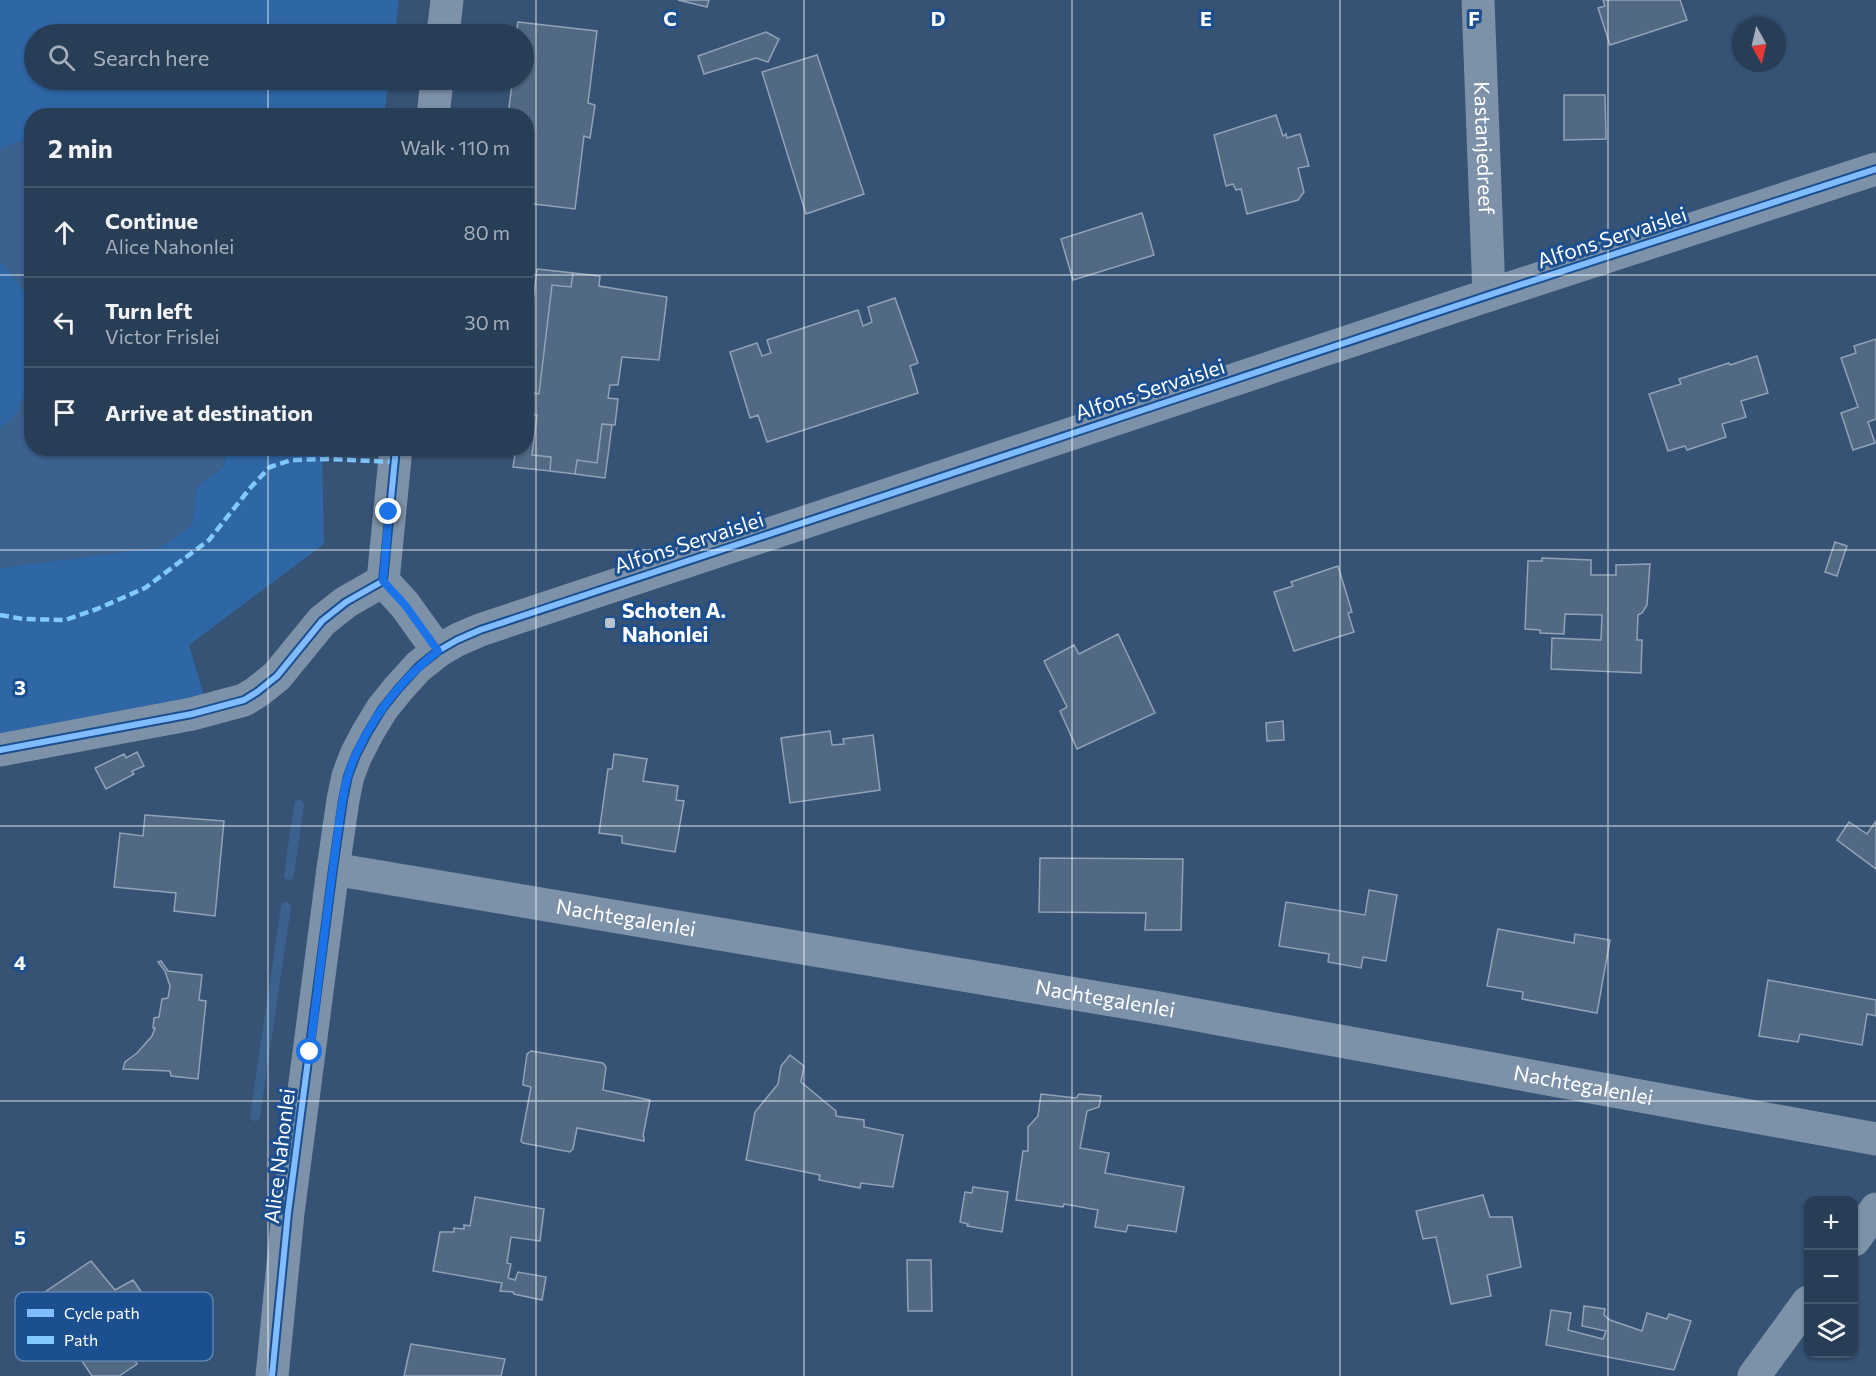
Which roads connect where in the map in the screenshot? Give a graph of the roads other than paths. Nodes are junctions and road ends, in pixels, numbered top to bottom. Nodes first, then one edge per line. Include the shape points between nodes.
1 (447, 0) edge
2 (1478, 0) edge
3 (444, 24) edge
4 (436, 90) edge
5 (434, 108) edge
6 (1876, 169) edge
7 (1490, 295) junction
8 (395, 456) edge
9 (383, 581) junction
10 (438, 651) junction
11 (0, 750) edge
12 (333, 869) junction
13 (1876, 1139) edge
14 (1876, 1209) edge
15 (1858, 1234) edge
16 (1808, 1304) edge
17 (272, 1376) edge
18 (1755, 1376) edge

1 - 3 street
2 - 7 street, Kastanjedreef
4 - 5 street
6 - 7 street, Alfons Servaislei
7 - 10 street, Alfons Servaislei via 480,630
8 - 9 street
9 - 10 street
9 - 11 street via 322,621 277,676 244,700 192,714
10 - 12 street, Alice Nahonlei via 418,667 382,709 356,755 343,800
12 - 13 street, Nachtegalenlei via 1159,1008
12 - 17 street, Alice Nahonlei via 288,1213
14 - 15 street
16 - 18 street

